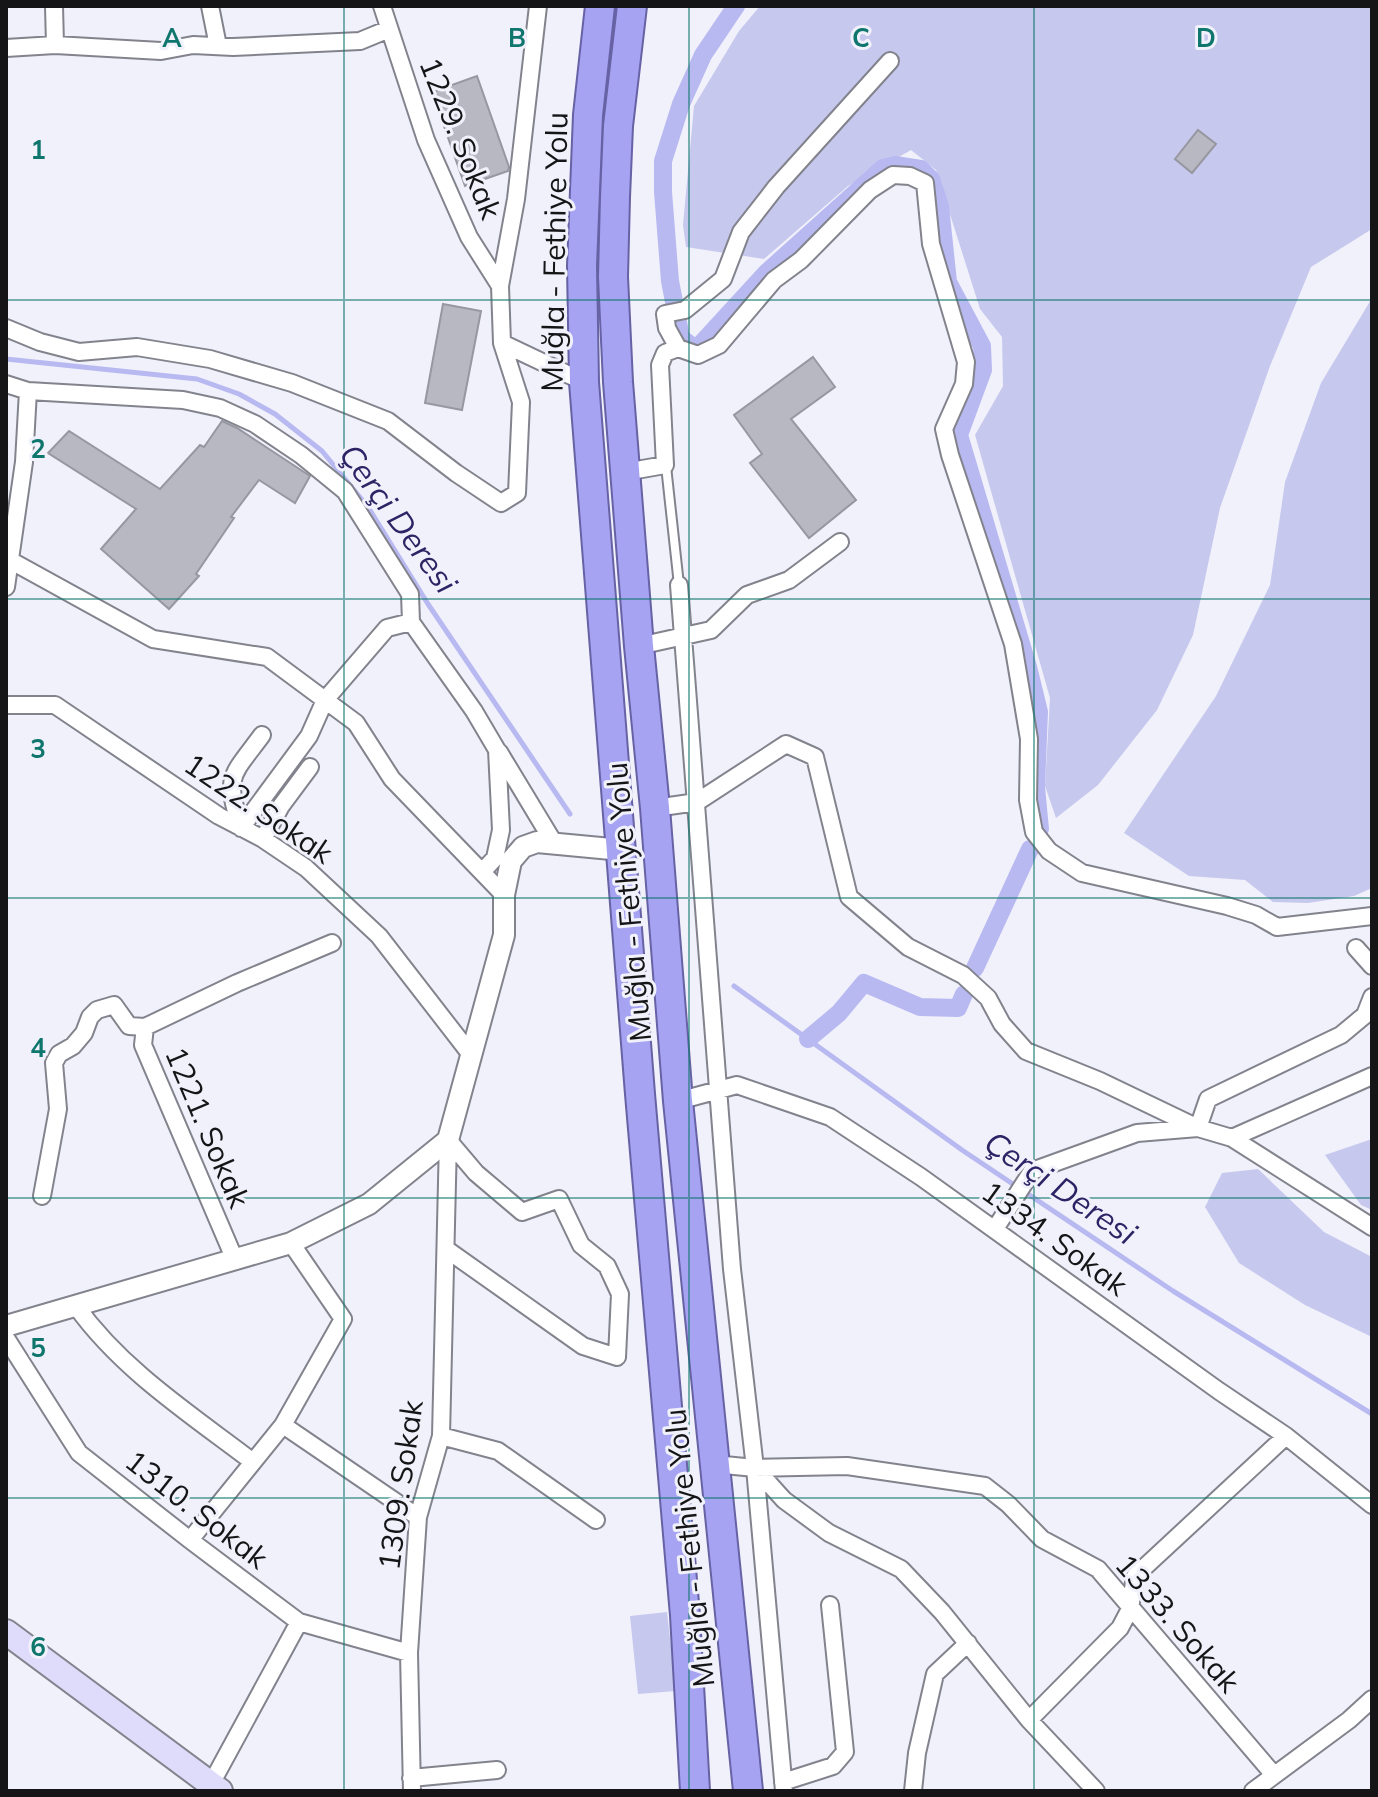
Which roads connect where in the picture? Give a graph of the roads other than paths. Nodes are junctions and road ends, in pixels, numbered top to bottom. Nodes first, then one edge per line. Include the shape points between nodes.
1 (54, 6) edge
2 (210, 6) edge
3 (382, 6) edge
4 (538, 6) edge
5 (600, 6) edge
6 (632, 6) edge
7 (389, 29) junction
8 (55, 45) junction
9 (218, 46) junction
10 (6, 48) edge
11 (890, 61) dead end
12 (500, 286) junction
13 (6, 328) edge
14 (502, 343) junction
15 (678, 348) junction
16 (584, 382) junction
17 (6, 384) edge
18 (28, 391) junction
19 (665, 465) junction
20 (625, 472) junction
21 (840, 542) dead end
22 (8, 559) edge
23 (679, 585) joint
24 (6, 587) edge
25 (411, 622) junction
26 (684, 636) junction
27 (639, 646) junction
28 (325, 700) junction
29 (6, 705) edge
30 (262, 735) dead end
31 (497, 750) junction
32 (310, 767) dead end
33 (697, 802) junction
34 (655, 808) junction
35 (241, 828) junction
36 (263, 839) junction
37 (554, 843) junction
38 (622, 850) junction
39 (482, 872) junction
40 (504, 895) junction
41 (1372, 916) edge
42 (332, 943) dead end
43 (1356, 948) dead end
44 (1372, 966) edge
45 (1372, 997) edge
46 (145, 1027) junction
47 (472, 1056) junction
48 (1372, 1076) edge
49 (717, 1090) junction
50 (678, 1101) junction
51 (1198, 1128) junction
52 (1232, 1138) junction
53 (448, 1140) junction
54 (42, 1196) dead end
55 (1372, 1227) edge
56 (995, 1229) junction
57 (291, 1243) junction
58 (446, 1249) junction
59 (235, 1260) junction
60 (76, 1306) junction
61 (6, 1326) edge
62 (6, 1338) edge
63 (283, 1425) junction
64 (441, 1436) junction
65 (1286, 1436) junction
66 (253, 1462) junction
67 (714, 1464) junction
68 (755, 1468) junction
69 (1372, 1505) edge
70 (418, 1517) junction
71 (596, 1520) dead end
72 (190, 1540) junction
73 (830, 1605) dead end
74 (1130, 1609) junction
75 (299, 1622) junction
76 (6, 1632) edge
77 (968, 1643) junction
78 (409, 1653) junction
79 (1372, 1699) edge
80 (1029, 1720) junction
81 (497, 1770) dead end
82 (1274, 1775) junction
83 (412, 1784) edge
84 (784, 1786) edge
85 (214, 1789) edge
86 (695, 1791) edge
87 (748, 1791) edge
88 (913, 1791) edge
89 (1096, 1791) edge
90 (1253, 1791) edge

1 - 8 street
2 - 9 street
3 - 7 street, 1229. Sokak
4 - 12 street via 516,199
5 - 16 highway, Muğla - Fethiye Yolu via 587,129
6 - 20 highway, Muğla - Fethiye Yolu via 618,126 613,277
7 - 9 street via 360,41
7 - 12 street, 1229. Sokak via 426,140 469,237
8 - 9 street via 130,51
8 - 10 street
11 - 15 street via 741,232 723,279 685,310 665,314
12 - 14 street
13 - 14 street via 79,352 137,347 210,359 292,383 388,421 501,503 517,493 521,402
14 - 16 street
15 - 19 street via 665,353 660,365
15 - 41 street via 698,355 719,345 774,280 881,182 893,175 925,183 931,244 966,362 964,384 944,429 1013,644 1029,739 1028,800 1034,832 1049,851 1082,873 1227,906 1277,927
16 - 38 highway, Muğla - Fethiye Yolu
17 - 18 street
18 - 22 street via 24,462
18 - 25 street via 183,400 220,408 255,424 345,491 410,594
19 - 20 street
19 - 23 lane
20 - 27 highway, Muğla - Fethiye Yolu
21 - 26 street via 789,580 747,595 711,630
22 - 24 street
22 - 28 street via 153,639 267,657
23 - 26 street
25 - 28 street via 387,628
25 - 31 street
26 - 27 street
26 - 33 street
27 - 34 highway, Muğla - Fethiye Yolu
28 - 35 street via 309,736
28 - 39 street via 356,723 392,779
29 - 35 street, 1222. Sokak via 55,705
30 - 35 street via 232,776 231,797
31 - 37 street
31 - 39 street via 501,830 495,858
32 - 36 street
33 - 34 street
33 - 49 street
33 - 51 street via 786,744 815,757 849,897 908,947 963,975 988,998 1026,1051
34 - 50 highway, Muğla - Fethiye Yolu
35 - 36 street, 1222. Sokak
36 - 47 street, 1222. Sokak via 306,868 379,936
37 - 38 street
37 - 40 street via 523,847 511,861
38 - 86 highway, Muğla - Fethiye Yolu
39 - 40 street
40 - 47 street via 504,935
42 - 46 street, 1221. Sokak
43 - 44 street
45 - 51 street via 1365,1015 1341,1035 1208,1099
46 - 54 street via 129,1026 114,1005 97,1010 73,1046 59,1054 54,1063 58,1109
46 - 59 street, 1221. Sokak via 143,1045
47 - 53 street
48 - 52 street
49 - 50 street, 1334. Sokak
49 - 56 street, 1334. Sokak via 737,1085 830,1117
49 - 68 street
50 - 67 highway, Muğla - Fethiye Yolu
51 - 52 street
51 - 56 street via 1137,1133 1032,1171
52 - 55 street
53 - 57 street via 369,1204
53 - 58 street, 1309. Sokak
53 - 58 street via 476,1173 522,1212 559,1199 581,1245 607,1266 620,1294 617,1357 583,1346
56 - 65 street, 1334. Sokak
57 - 59 street
57 - 63 street via 343,1319
58 - 64 street, 1309. Sokak
59 - 60 street
60 - 61 street
60 - 66 street via 132,1369
62 - 72 street, 1310. Sokak via 79,1453
63 - 66 street
63 - 70 street
64 - 70 street, 1309. Sokak
64 - 71 street via 498,1451
65 - 69 street, 1334. Sokak
65 - 74 street via 1135,1576
66 - 72 street
67 - 68 street, 1333. Sokak
67 - 87 highway, Muğla - Fethiye Yolu
68 - 74 street, 1333. Sokak via 847,1466 985,1486 1042,1539 1098,1569
68 - 77 street via 784,1500 829,1533 901,1569
68 - 84 street
70 - 78 street, 1309. Sokak
72 - 75 street, 1310. Sokak
73 - 84 street via 845,1752 833,1766
74 - 80 street via 1120,1628
74 - 82 street, 1333. Sokak
75 - 78 street, 1310. Sokak
75 - 85 street
76 - 85 main road
77 - 80 street
77 - 88 street via 935,1674
78 - 83 street, 1309. Sokak
79 - 82 street
80 - 89 street
81 - 83 street
82 - 90 street

